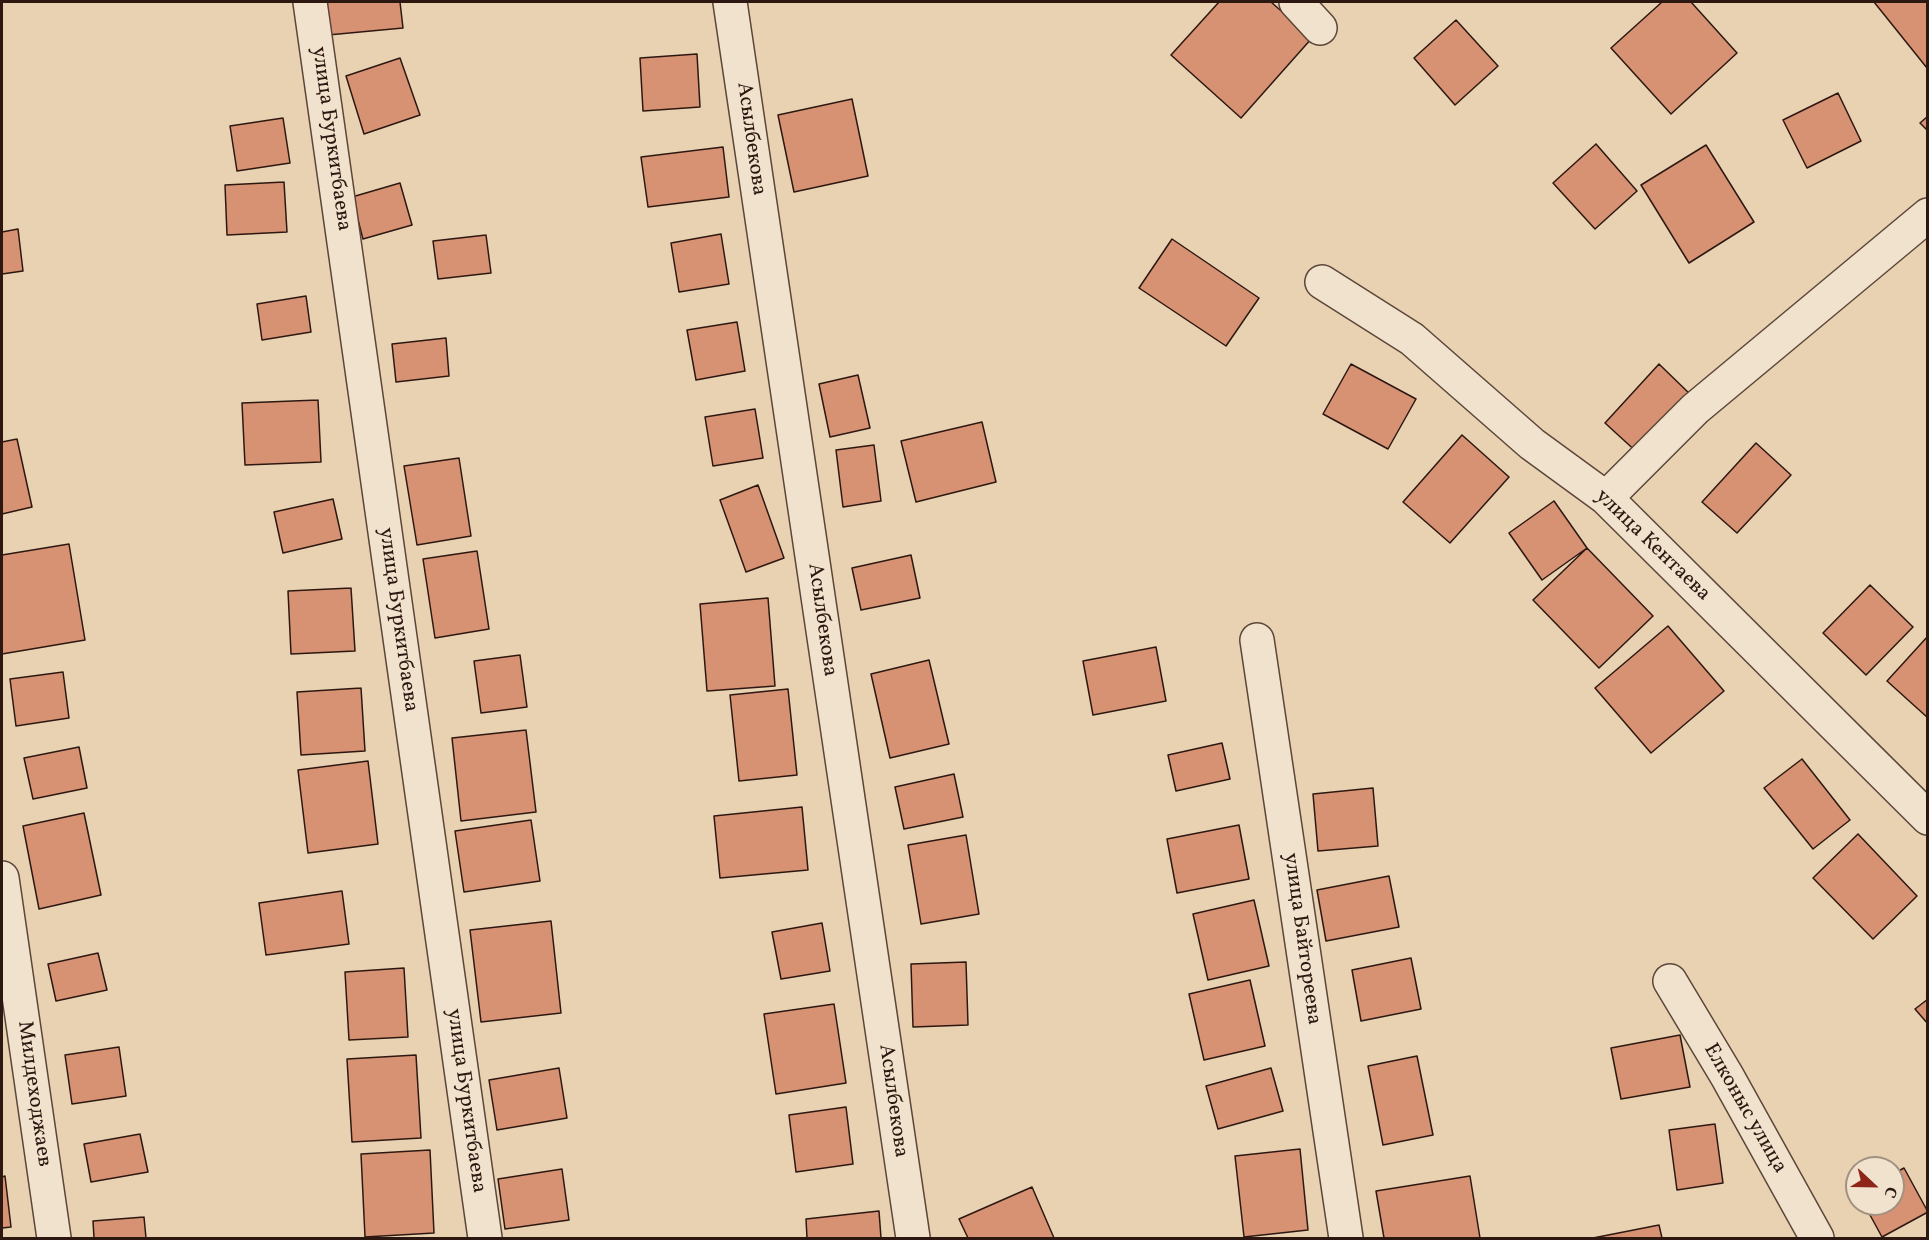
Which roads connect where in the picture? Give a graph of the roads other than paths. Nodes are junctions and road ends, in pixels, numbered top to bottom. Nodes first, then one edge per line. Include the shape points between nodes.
1 (310, 2) edge
2 (730, 2) edge
3 (1296, 2) edge
4 (1320, 28) dead end
5 (1928, 215) edge
6 (1322, 282) dead end
7 (1606, 498) junction
8 (1257, 640) dead end
9 (1928, 818) edge
10 (2, 878) edge
11 (1670, 981) dead end
12 (54, 1239) edge
13 (484, 1239) edge
14 (913, 1239) edge
15 (1346, 1239) edge
16 (1817, 1239) edge

1 - 13 street, улица Буркитбаева
2 - 14 street, Асылбекова
3 - 4 street
5 - 7 street via 1695,409
6 - 7 street, улица Кентаева via 1412,339 1532,444
7 - 9 street, улица Кентаева
8 - 15 street, улица Байтореева
10 - 12 street, Милдеходжаев
11 - 16 street, Елконыс улица

